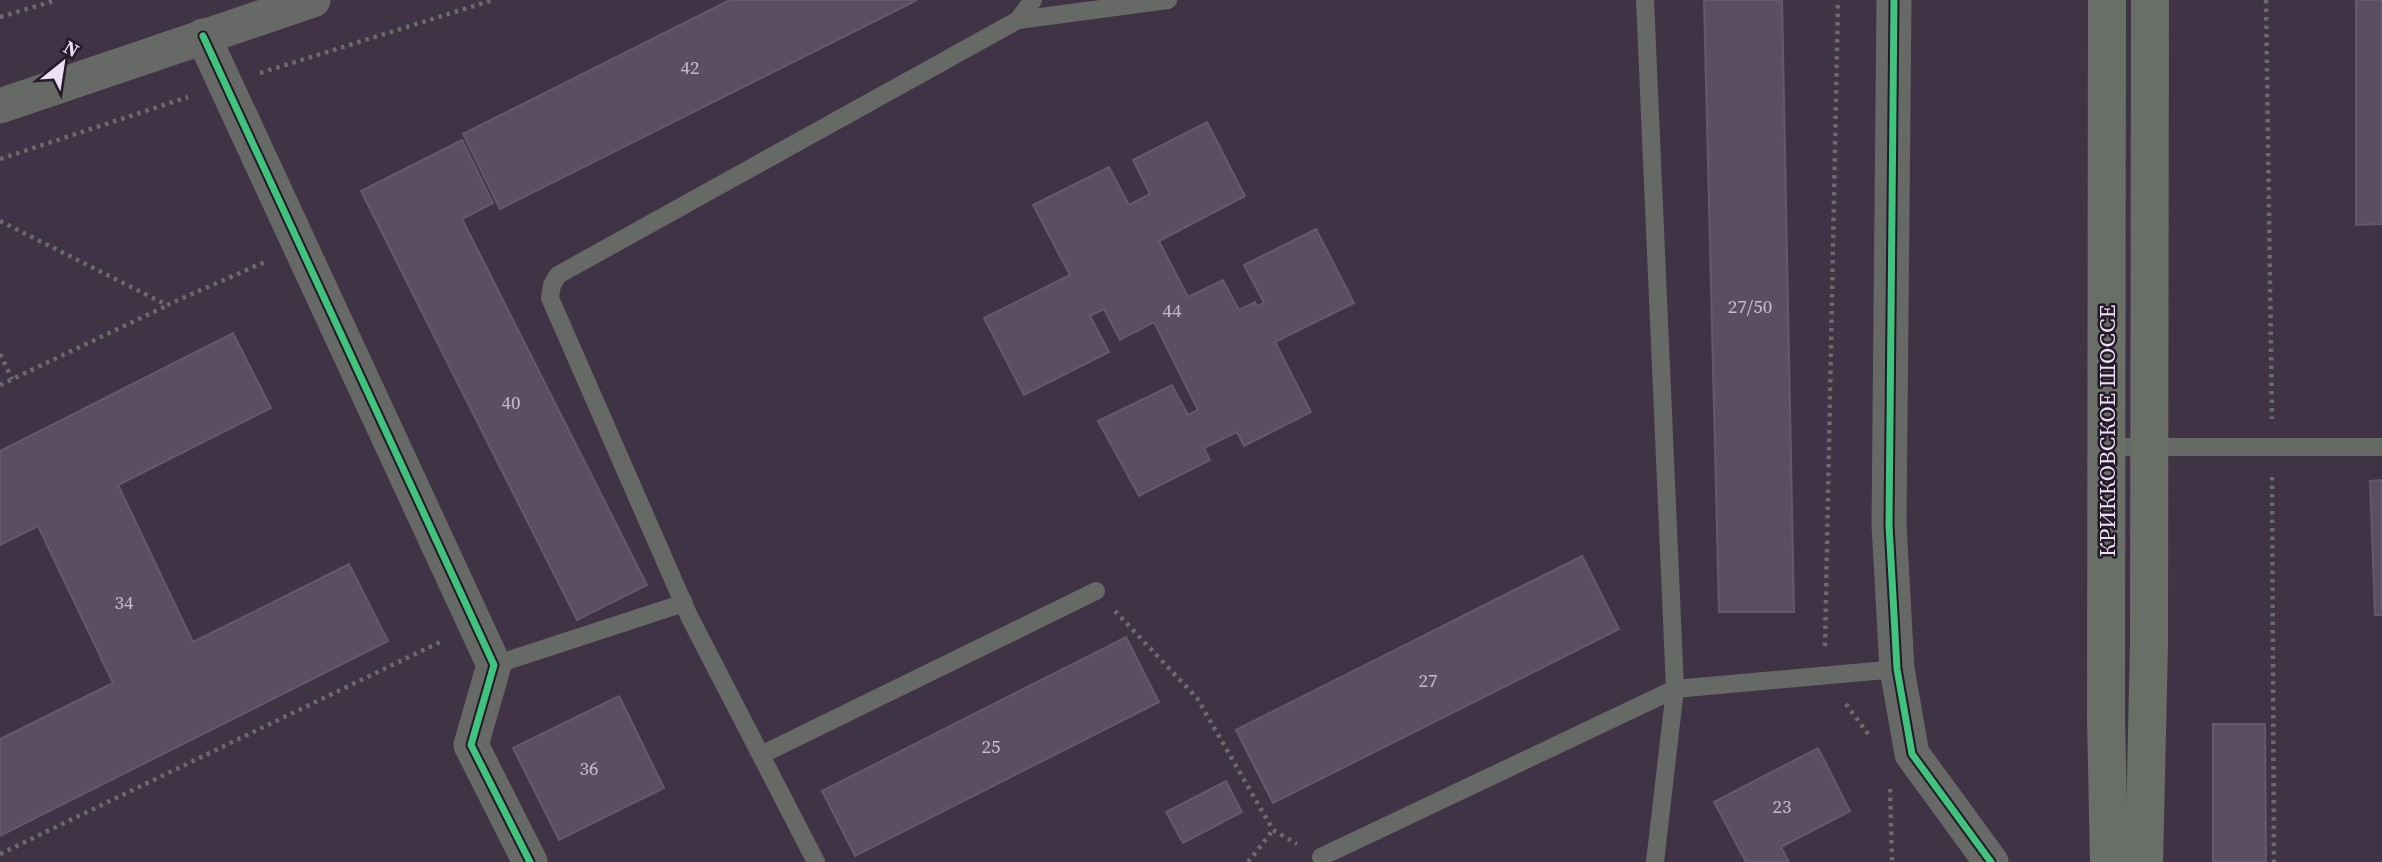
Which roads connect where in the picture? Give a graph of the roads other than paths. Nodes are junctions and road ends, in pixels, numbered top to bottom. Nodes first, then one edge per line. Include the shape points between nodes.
1 (313, 0) edge
2 (1033, 0) edge
3 (1168, 0) edge
4 (1645, 0) edge
5 (1894, 0) edge
6 (2107, 0) edge
7 (2150, 0) edge
8 (1018, 20) junction
9 (203, 36) junction
10 (0, 106) edge
11 (2108, 447) junction
12 (2149, 447) junction
13 (2382, 447) edge
14 (1096, 592) road end
15 (684, 603) junction
16 (494, 665) junction
17 (1897, 669) junction
18 (1675, 689) junction
19 (761, 755) junction
20 (1321, 857) dead end
21 (530, 862) edge
22 (816, 862) edge
23 (1654, 862) edge
24 (1991, 862) edge
25 (2109, 862) edge
26 (2144, 862) edge

1 - 9 street
2 - 8 lane
3 - 8 lane
4 - 18 lane
5 - 17 street via 1889,525
6 - 11 main road, КРИККОВСКОЕ ШОССЕ
7 - 12 main road
8 - 15 lane via 558,275 552,285 550,298
9 - 10 street
9 - 16 street
11 - 12 lane
11 - 25 main road, КРИККОВСКОЕ ШОССЕ
12 - 13 lane
12 - 26 main road
14 - 19 lane
15 - 16 lane
15 - 19 lane
16 - 21 street via 471,745
17 - 18 lane
17 - 24 street via 1900,758
18 - 20 lane
18 - 23 lane
19 - 22 lane

